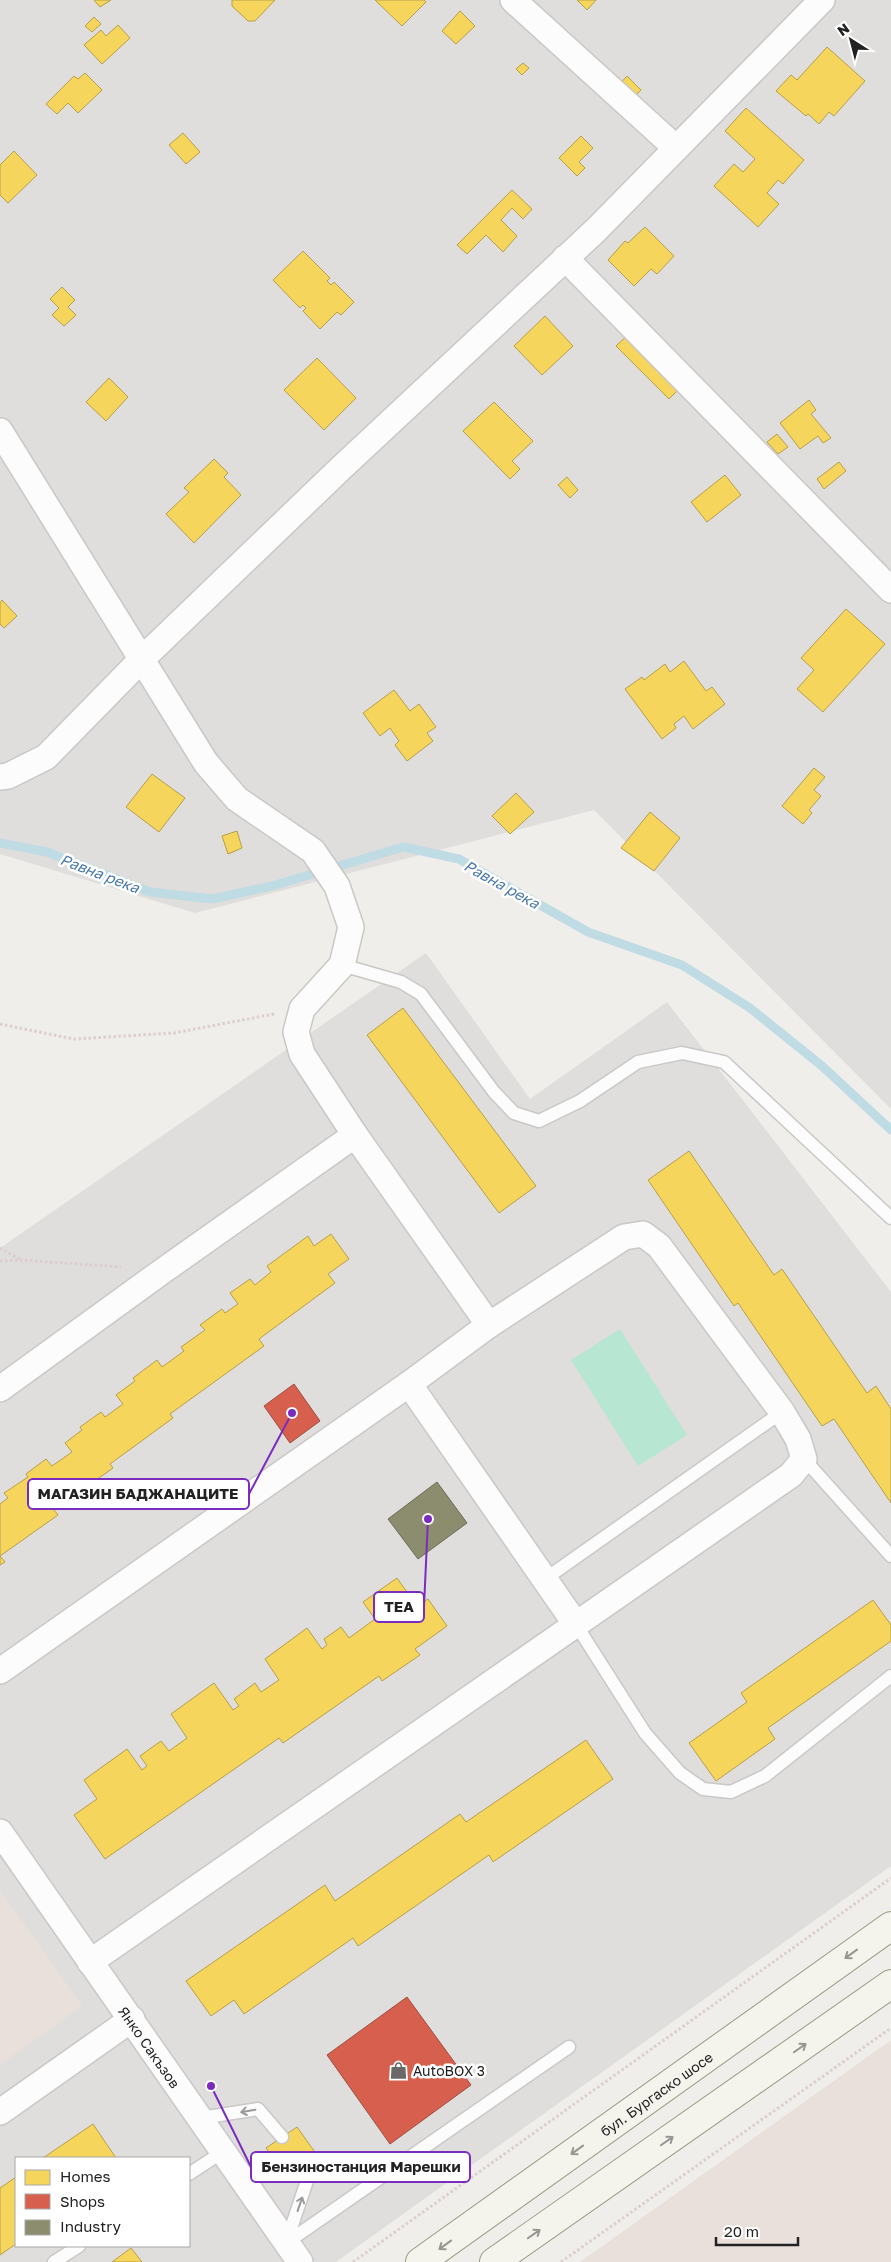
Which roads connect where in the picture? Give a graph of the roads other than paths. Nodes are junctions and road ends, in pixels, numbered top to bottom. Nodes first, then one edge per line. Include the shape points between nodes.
1 (513, 0) edge
2 (822, 0) edge
3 (676, 148) junction
4 (565, 258) junction
5 (0, 431) edge
6 (891, 590) edge
7 (141, 660) junction
8 (0, 777) edge
9 (342, 965) junction
10 (355, 1135) junction
11 (891, 1218) edge
12 (489, 1325) junction
13 (409, 1384) junction
14 (0, 1389) edge
15 (782, 1412) junction
16 (804, 1458) junction
17 (891, 1556) edge
18 (545, 1579) junction
19 (575, 1623) junction
20 (0, 1671) edge
21 (891, 1676) edge
22 (0, 1832) edge
23 (891, 1926) edge
24 (90, 1962) junction
25 (891, 1984) edge
26 (132, 2019) junction
27 (569, 2047) dead end
28 (0, 2112) edge
29 (201, 2118) junction
30 (282, 2137) dead end
31 (224, 2151) junction
32 (301, 2166) dead end
33 (190, 2173) edge
34 (77, 2247) edge
35 (293, 2252) edge
36 (54, 2262) edge
37 (420, 2262) edge
38 (494, 2262) edge

1 - 3 street
2 - 3 street
3 - 4 street
4 - 6 street
4 - 7 street
5 - 7 street
7 - 8 street via 46,757
7 - 9 street via 206,763 237,799 315,854 337,886 351,928
9 - 10 street via 302,1009 296,1032 302,1054
9 - 11 lane via 401,982 421,994 500,1099 514,1114 539,1121 580,1101 638,1062 682,1053 724,1062
10 - 12 street
10 - 14 street
12 - 13 street
12 - 15 street via 624,1237 644,1234 659,1246
13 - 18 street
13 - 20 street
15 - 16 street via 798,1439
15 - 18 lane
16 - 17 lane
16 - 19 street via 791,1474
18 - 19 street
19 - 21 lane via 645,1733 680,1773 703,1789 731,1792 765,1776
19 - 24 street
22 - 24 street, Янко Сакъзов
23 -> 37 main road, бул. Бургаско шосе
24 - 26 street, Янко Сакъзов
38 -> 25 main road
26 - 28 street
26 - 29 street, Янко Сакъзов
27 - 35 lane
30 -> 29 lane via 258,2109
29 - 31 street, Янко Сакъзов
31 - 33 lane
31 - 35 street, Янко Сакъзов
35 -> 32 lane via 308,2178
34 - 36 lane

